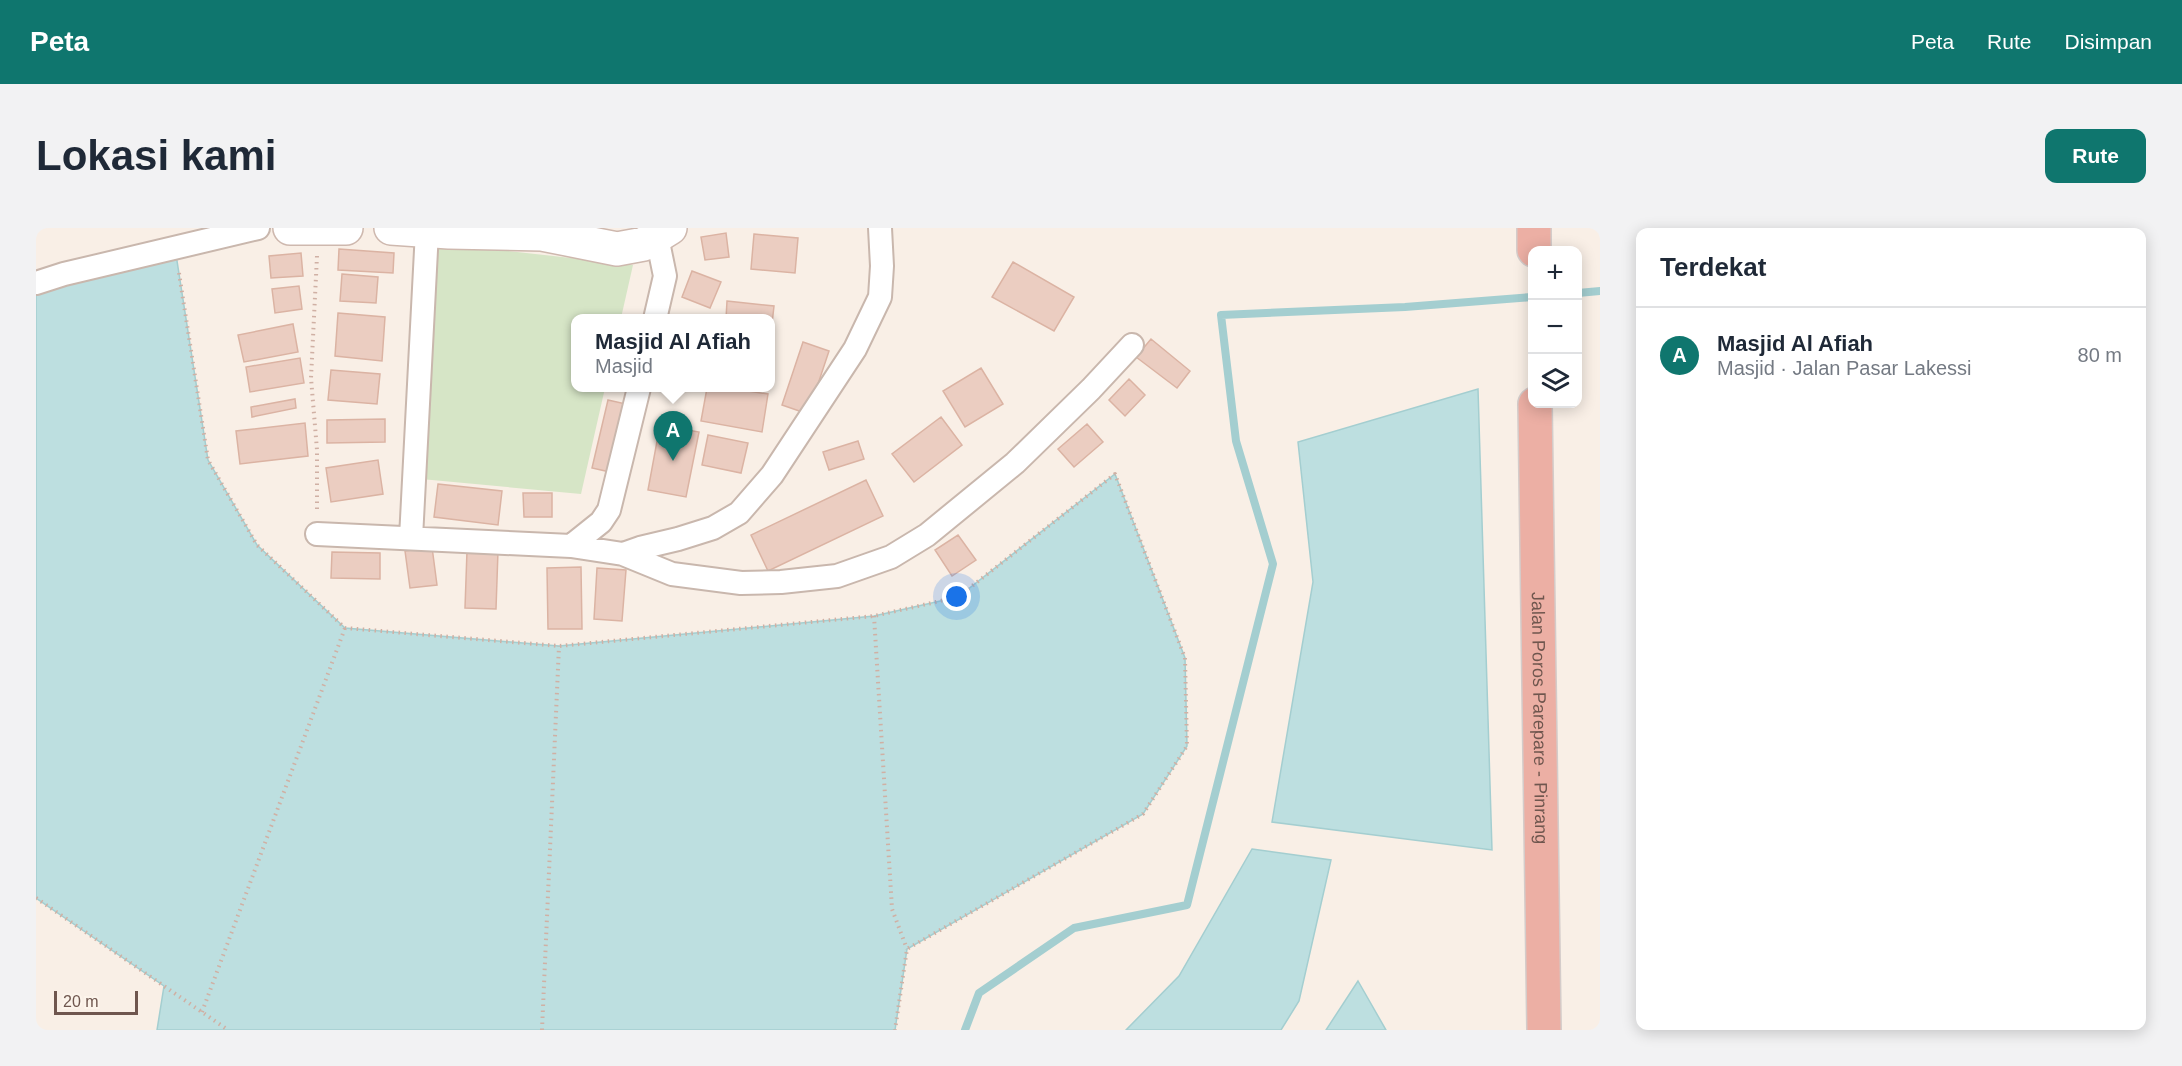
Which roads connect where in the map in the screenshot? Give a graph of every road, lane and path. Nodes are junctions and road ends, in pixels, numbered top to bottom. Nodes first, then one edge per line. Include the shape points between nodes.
1 (258, 228) edge
2 (318, 228) edge
3 (391, 228) edge
4 (880, 228) edge
5 (428, 231) junction
6 (663, 233) edge
7 (175, 248) junction
8 (36, 283) edge
9 (656, 314) edge
10 (1132, 345) dead end
11 (638, 392) edge
12 (1535, 408) edge
13 (317, 534) joint
14 (411, 538) junction
15 (571, 546) junction
16 (624, 554) junction
17 (874, 616) junction
18 (345, 628) junction
19 (559, 646) junction
20 (36, 898) edge
21 (907, 949) junction
22 (202, 1012) junction
23 (228, 1030) edge
24 (542, 1030) edge
25 (895, 1030) edge
26 (1544, 1030) edge

1 - 7 street
2 - 13 path via 311,378 317,450
3 - 5 street
4 - 16 street via 880,297 855,349 772,475 739,513 713,528
5 - 6 street via 542,234 617,249 644,244
5 - 14 street
6 - 9 street via 665,276
7 - 8 street
7 - 18 path via 208,460 256,546
10 - 16 street via 1015,463 927,535 891,557 837,576 741,583 672,574
11 - 15 street via 609,510 601,522
12 - 26 highway, Jalan Poros Parepare - Pinrang
13 - 14 street
14 - 15 street
15 - 16 street
17 - 19 path
17 - 21 path via 892,909
17 - 21 path via 958,597 1115,474 1185,658 1187,746 1143,814
18 - 19 path
18 - 22 path
19 - 24 path
20 - 22 path
21 - 25 path
22 - 23 path

